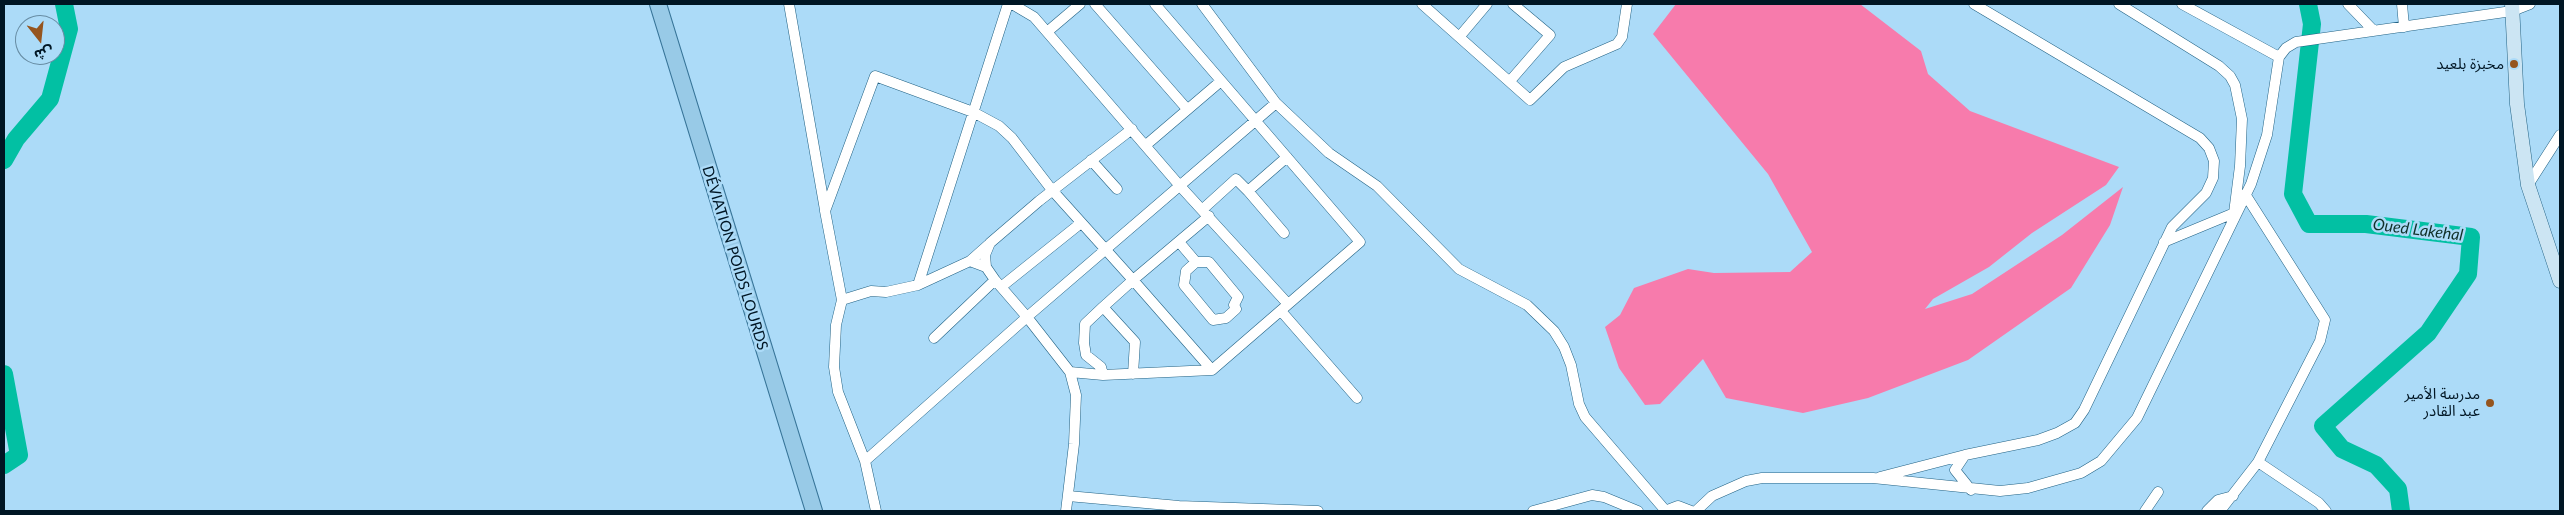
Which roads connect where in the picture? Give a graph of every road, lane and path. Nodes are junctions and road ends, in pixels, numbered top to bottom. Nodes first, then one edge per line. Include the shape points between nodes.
1 (658, 4) edge
2 (789, 4) edge
3 (1008, 4) edge
4 (1012, 4) edge
5 (1080, 4) edge
6 (1095, 4) edge
7 (1155, 4) edge
8 (1202, 4) edge
9 (1422, 4) edge
10 (1487, 4) edge
11 (1514, 4) edge
12 (1627, 4) edge
13 (1974, 4) edge
14 (2119, 4) edge
15 (2182, 4) edge
16 (2348, 4) edge
17 (2402, 4) edge
18 (2530, 4) edge
19 (2512, 8) edge
20 (2404, 27) junction
21 (2373, 30) junction
22 (1047, 32) junction
23 (1460, 36) junction
24 (2279, 57) junction
25 (1510, 80) junction
26 (1221, 81) junction
27 (1276, 103) junction
28 (1187, 109) junction
29 (973, 112) junction
30 (1254, 121) junction
31 (1132, 128) junction
32 (2560, 136) edge
33 (1146, 145) junction
34 (1287, 157) junction
35 (1091, 160) junction
36 (1180, 186) junction
37 (2528, 186) junction
38 (1117, 189) dead end
39 (1052, 190) junction
40 (1248, 191) junction
41 (2245, 194) junction
42 (826, 211) junction
43 (1206, 212) junction
44 (2234, 213) junction
45 (1081, 223) junction
46 (1284, 233) dead end
47 (1179, 242) junction
48 (2164, 242) junction
49 (990, 243) junction
50 (1106, 250) junction
51 (970, 261) junction
52 (1196, 262) junction
53 (986, 267) junction
54 (1133, 280) junction
55 (2560, 281) edge
56 (998, 284) junction
57 (918, 285) junction
58 (842, 300) junction
59 (1103, 307) junction
60 (1284, 307) junction
61 (1027, 317) junction
62 (934, 338) dead end
63 (1212, 370) junction
64 (1070, 372) junction
65 (1133, 374) junction
66 (1103, 375) junction
67 (1357, 398) dead end
68 (1965, 455) junction
69 (865, 461) junction
70 (2258, 462) junction
71 (1873, 478) junction
72 (1971, 490) junction
73 (2158, 492) dead end
74 (1068, 496) junction
75 (2234, 496) junction
76 (1178, 509) edge
77 (2322, 509) edge
78 (2224, 510) edge
79 (814, 511) edge
80 (876, 511) edge
81 (1066, 511) edge
82 (1318, 511) edge
83 (1533, 511) edge
84 (1638, 511) edge
85 (1665, 511) edge
86 (1691, 511) edge
87 (1696, 511) edge
88 (2145, 511) edge
89 (2207, 511) edge

1 - 79 main road, DÉVIATION POIDS LOURDS
2 - 42 street
3 - 29 street
4 - 22 street via 1034,17
5 - 22 street
6 - 28 street
7 - 26 street
8 - 27 street
9 - 23 street
10 - 23 street
11 - 25 street via 1550,35
12 - 25 street via 1622,37 1617,44 1564,67 1530,100
13 - 48 street via 2200,138 2209,148 2214,161 2213,178 2206,193 2172,227
14 - 44 street via 2219,66 2235,85 2242,119
15 - 24 street
16 - 21 street
17 - 20 street
18 - 19 street
19 - 20 street
19 - 37 main road via 2518,104
20 - 21 street
21 - 24 street via 2296,42
22 - 31 street
23 - 25 street
24 - 41 street via 2267,135
26 - 28 street
26 - 30 street
27 - 30 street
27 - 85 street via 1329,153 1377,186 1459,269 1507,293 1540,317 1564,347 1585,417
28 - 33 street
29 - 39 street via 999,126 1012,138
29 - 42 street via 875,76
29 - 57 street
30 - 34 street
30 - 36 street
31 - 33 street
31 - 35 street
32 - 37 street
33 - 36 street
34 - 40 street
34 - 60 street via 1360,242
35 - 38 street
35 - 39 street
36 - 43 street
36 - 50 street
37 - 55 main road
39 - 45 street
39 - 49 street
40 - 43 street via 1236,179
40 - 46 street
41 - 44 street
41 - 70 street via 2325,320 2320,341
42 - 58 street
43 - 47 street
43 - 60 street
44 - 48 street
44 - 72 street via 2137,418 2100,461 2082,473 2028,488
45 - 50 street
45 - 56 street
47 - 52 street
47 - 54 street
48 - 68 street via 2075,423 2038,440
49 - 51 street
49 - 53 street
50 - 54 street
50 - 61 street
51 - 53 street
51 - 57 street
52 - 52 street via 1209,262 1238,297 1234,305 1236,309 1226,318 1213,320 1184,286 1186,271
53 - 56 street
54 - 59 street
54 - 63 street
56 - 61 street
56 - 62 street
57 - 58 street via 886,292 871,291
58 - 69 street via 836,325 834,368 838,392
59 - 65 street via 1135,342
59 - 66 street via 1085,324 1084,343 1086,354 1101,367
60 - 63 street
60 - 67 street
61 - 64 street
61 - 69 street
63 - 65 street
64 - 66 street
64 - 74 street via 1076,395
65 - 66 street
68 - 71 street
68 - 72 street via 1955,470
69 - 80 street
70 - 75 street
70 - 77 street
71 - 72 street
71 - 87 street via 1762,478 1737,484 1712,496
73 - 88 street
74 - 76 street
74 - 81 street
75 - 78 street
75 - 89 street via 2218,500
76 - 82 street
83 - 84 street via 1592,495
85 - 86 street via 1678,506

